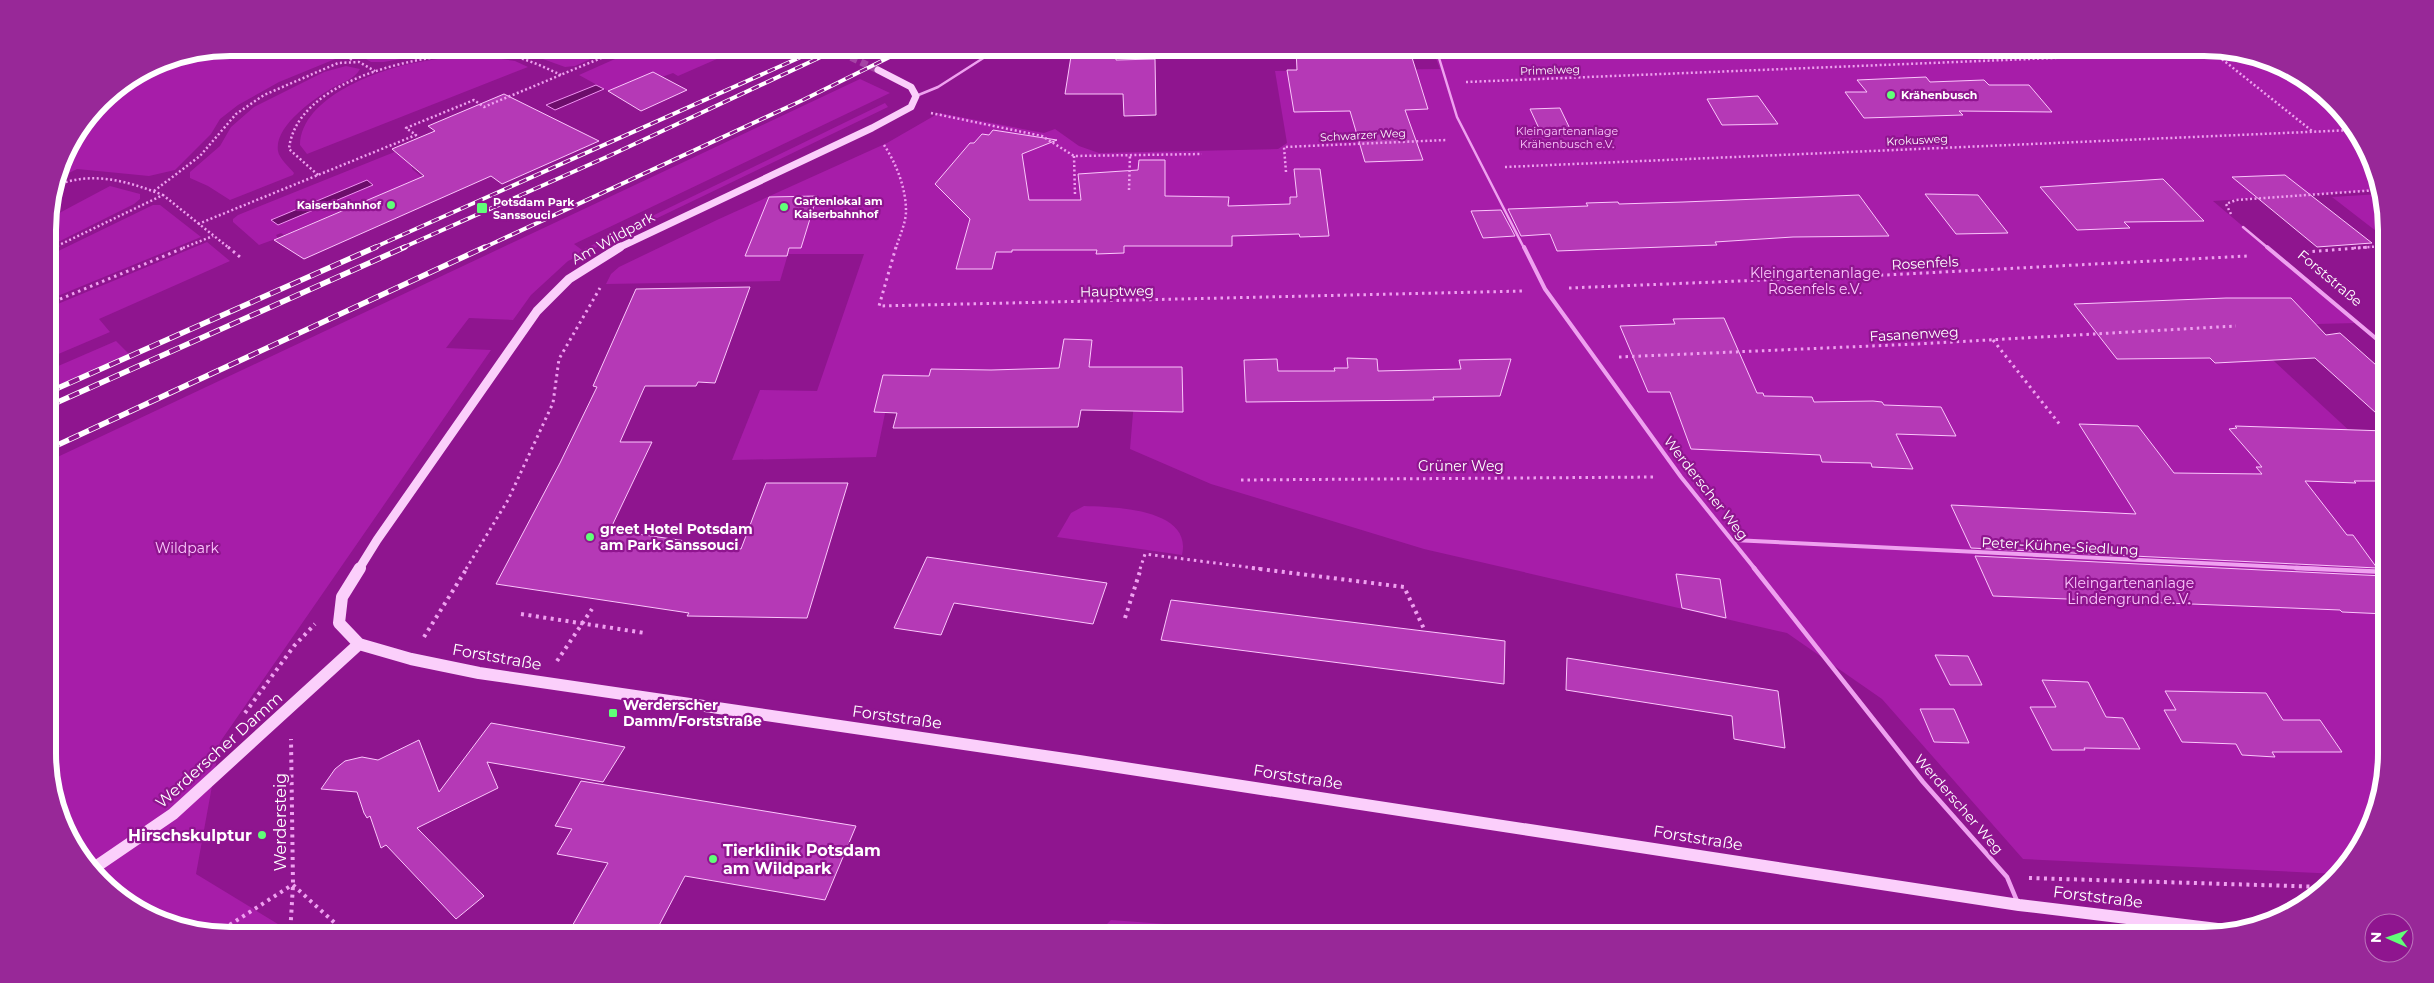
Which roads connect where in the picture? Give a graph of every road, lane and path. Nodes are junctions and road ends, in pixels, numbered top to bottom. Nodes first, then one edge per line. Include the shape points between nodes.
1 (1438, 56) edge
2 (2112, 56) edge
3 (354, 57) edge
4 (432, 57) edge
5 (511, 57) edge
6 (604, 57) edge
7 (986, 57) edge
8 (2219, 57) edge
9 (350, 61) junction
10 (878, 70) tunnel mouth
11 (375, 71) junction
12 (561, 75) junction
13 (1446, 83) junction
14 (916, 96) junction
15 (936, 115) dead end
16 (872, 128) junction
17 (2346, 130) edge
18 (2312, 131) junction
19 (1468, 139) junction
20 (1202, 154) dead end
21 (1074, 156) junction
22 (1130, 156) junction
23 (1482, 168) junction
24 (1286, 172) dead end
25 (318, 175) junction
26 (63, 183) edge
27 (1129, 190) dead end
28 (2373, 190) edge
29 (154, 192) junction
30 (163, 195) junction
31 (1075, 195) dead end
32 (2226, 204) dead end
33 (198, 224) junction
34 (2243, 227) dead end
35 (213, 236) junction
36 (57, 247) edge
37 (2378, 247) edge
38 (2276, 254) junction
39 (240, 257) dead end
40 (594, 261) junction
41 (1545, 289) junction
42 (57, 300) edge
43 (2236, 326) dead end
44 (1992, 340) junction
45 (2378, 340) edge
46 (1593, 358) junction
47 (2061, 426) dead end
48 (1681, 477) junction
49 (1242, 480) dead end
50 (1733, 540) junction
51 (2378, 572) edge
52 (342, 597) junction
53 (592, 609) dead end
54 (521, 614) dead end
55 (1125, 618) dead end
56 (582, 623) junction
57 (1425, 631) dead end
58 (645, 633) dead end
59 (359, 644) junction
60 (411, 659) junction
61 (542, 682) junction
62 (291, 708) junction
63 (241, 718) dead end
64 (98, 865) edge
65 (2006, 877) junction
66 (292, 885) junction
67 (2315, 887) edge
68 (2019, 905) junction
69 (2186, 926) edge
70 (227, 927) edge
71 (290, 927) edge
72 (338, 927) edge

1 - 13 lane, Werderscher Weg
2 - 13 path, Primelweg
3 - 9 path
4 - 11 path
5 - 12 path via 526,59
6 - 12 path
7 - 14 lane
8 - 18 path
9 - 11 path
9 - 29 path via 323,68 249,104 225,124 200,156
10 - 14 street via 911,87
11 - 25 path via 319,102 299,119 293,129 289,149
12 - 25 path via 484,107 474,100 415,124 406,128 416,134
13 - 19 lane, Werderscher Weg
14 - 16 street, Am Wildpark via 911,107
15 - 21 path via 1042,136
16 - 40 street, Am Wildpark
16 - 41 path, Hauptweg via 894,160 906,212 879,306
17 - 18 path, Krokusweg
18 - 23 path, Krokusweg
19 - 23 lane, Werderscher Weg
19 - 24 path, Schwarzer Weg via 1284,147
20 - 22 path
21 - 22 path
21 - 31 path
22 - 27 path
23 - 41 lane, Werderscher Weg
25 - 33 path
26 - 29 path via 92,176 133,182
28 - 32 path via 2236,200
29 - 30 path
30 - 33 path
30 - 36 path
33 - 35 path
34 - 38 lane, Forststraße
35 - 39 path
35 - 42 path
37 - 38 path, Rosenfels
38 - 41 path, Rosenfels
38 - 45 lane, Forststraße
40 - 52 street, Am Wildpark via 568,279 537,311 377,540
40 - 60 path via 609,273 559,359 553,403 508,500
41 - 46 lane, Werderscher Weg
43 - 44 path, Fasanenweg
44 - 46 path, Fasanenweg
44 - 47 path
46 - 48 lane, Werderscher Weg
48 - 49 path, Grüner Weg
48 - 50 lane, Werderscher Weg
50 - 51 lane, Peter-Kühne-Siedlung
50 - 65 lane, Werderscher Weg via 1923,782
52 - 59 street, Am Wildpark via 339,623
52 - 63 path via 294,646
53 - 56 path
54 - 56 path
55 - 57 path via 1145,554 1404,587
56 - 58 path
56 - 61 path
59 - 60 street, Forststraße
59 - 62 street, Werderscher Damm
60 - 61 street, Forststraße
61 - 68 street, Forststraße
62 - 64 street, Werderscher Damm via 174,814
62 - 66 path, Werdersteig
65 - 67 path
65 - 68 lane, Werderscher Weg
66 - 70 path
66 - 71 path, Werdersteig
66 - 72 path
68 - 69 street, Forststraße

